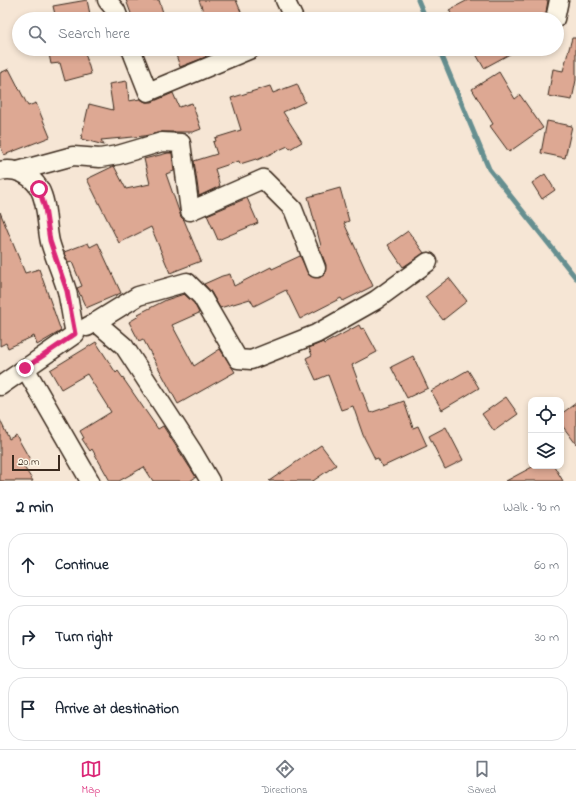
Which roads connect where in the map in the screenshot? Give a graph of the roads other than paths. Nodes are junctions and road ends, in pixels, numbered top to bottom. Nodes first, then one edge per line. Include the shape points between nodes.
1 (106, 0) edge
2 (284, 0) edge
3 (559, 0) edge
4 (116, 12) edge
5 (290, 12) edge
6 (556, 12) edge
7 (134, 56) edge
8 (234, 56) edge
9 (0, 171) edge
10 (18, 171) junction
11 (428, 262) dead end
12 (316, 268) dead end
13 (96, 322) junction
14 (75, 334) junction
15 (25, 368) junction
16 (0, 386) edge
17 (90, 481) edge
18 (210, 481) edge

1 - 4 street
2 - 5 street
3 - 6 street
7 - 8 street via 148,92
9 - 10 street
10 - 12 street via 73,156 100,158 162,142 181,143 190,211 263,179 293,209
10 - 14 street via 29,176 39,189 50,241 67,291
11 - 13 street via 376,300 316,334 251,360 238,359 202,297 187,282 138,296
13 - 14 street
13 - 18 street via 124,346
14 - 15 street
15 - 16 street
15 - 17 street

